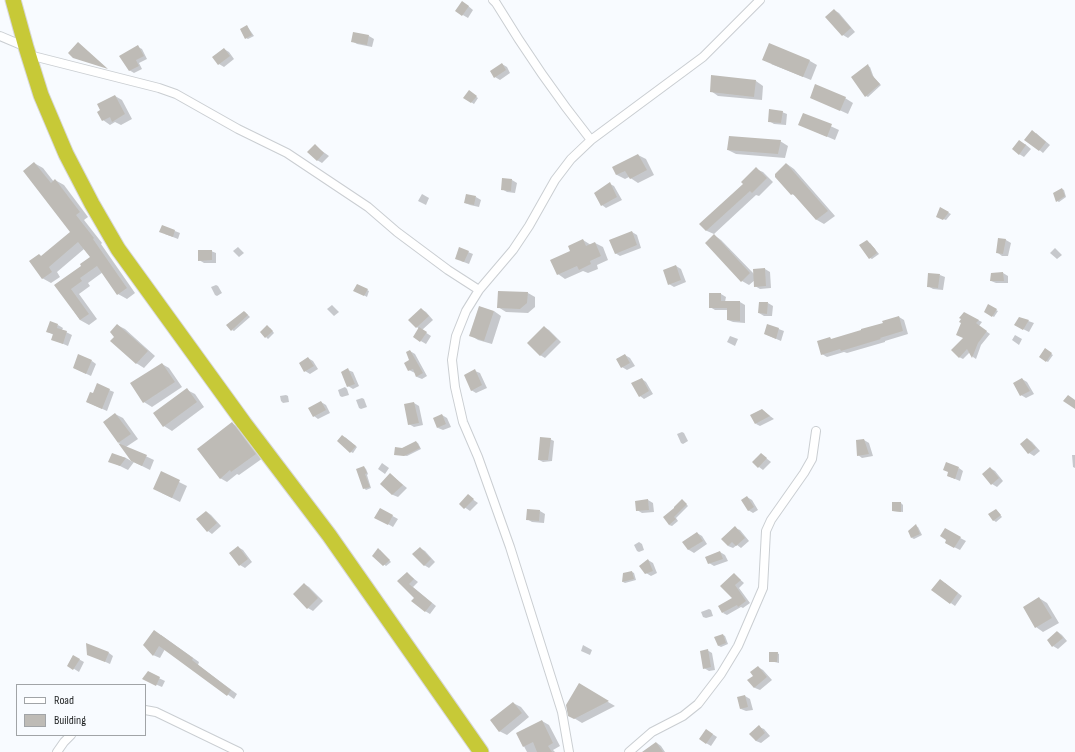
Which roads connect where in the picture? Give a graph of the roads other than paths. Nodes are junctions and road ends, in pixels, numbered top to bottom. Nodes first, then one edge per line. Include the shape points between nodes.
1 (13, 0) edge
2 (492, 0) edge
3 (760, 0) edge
4 (0, 36) edge
5 (27, 51) junction
6 (591, 140) junction
7 (479, 290) junction
8 (816, 431) dead end
9 (146, 710) edge
10 (70, 736) edge
11 (57, 752) edge
12 (240, 752) edge
13 (481, 752) edge
14 (568, 752) edge
15 (629, 752) edge

1 - 5 highway
2 - 6 street via 557,97
3 - 6 street via 703,57
4 - 5 street
5 - 7 street via 159,88 193,102 238,129 287,153 368,206 397,232
5 - 13 highway via 41,95 66,154 118,249 329,535
6 - 7 street via 571,158 517,244
7 - 14 street via 466,311 456,336 452,360 455,387 463,422 510,547 562,712
8 - 15 street via 812,459 766,531 763,588 738,646 698,704 683,716 652,732
9 - 12 street via 156,712
10 - 11 street

